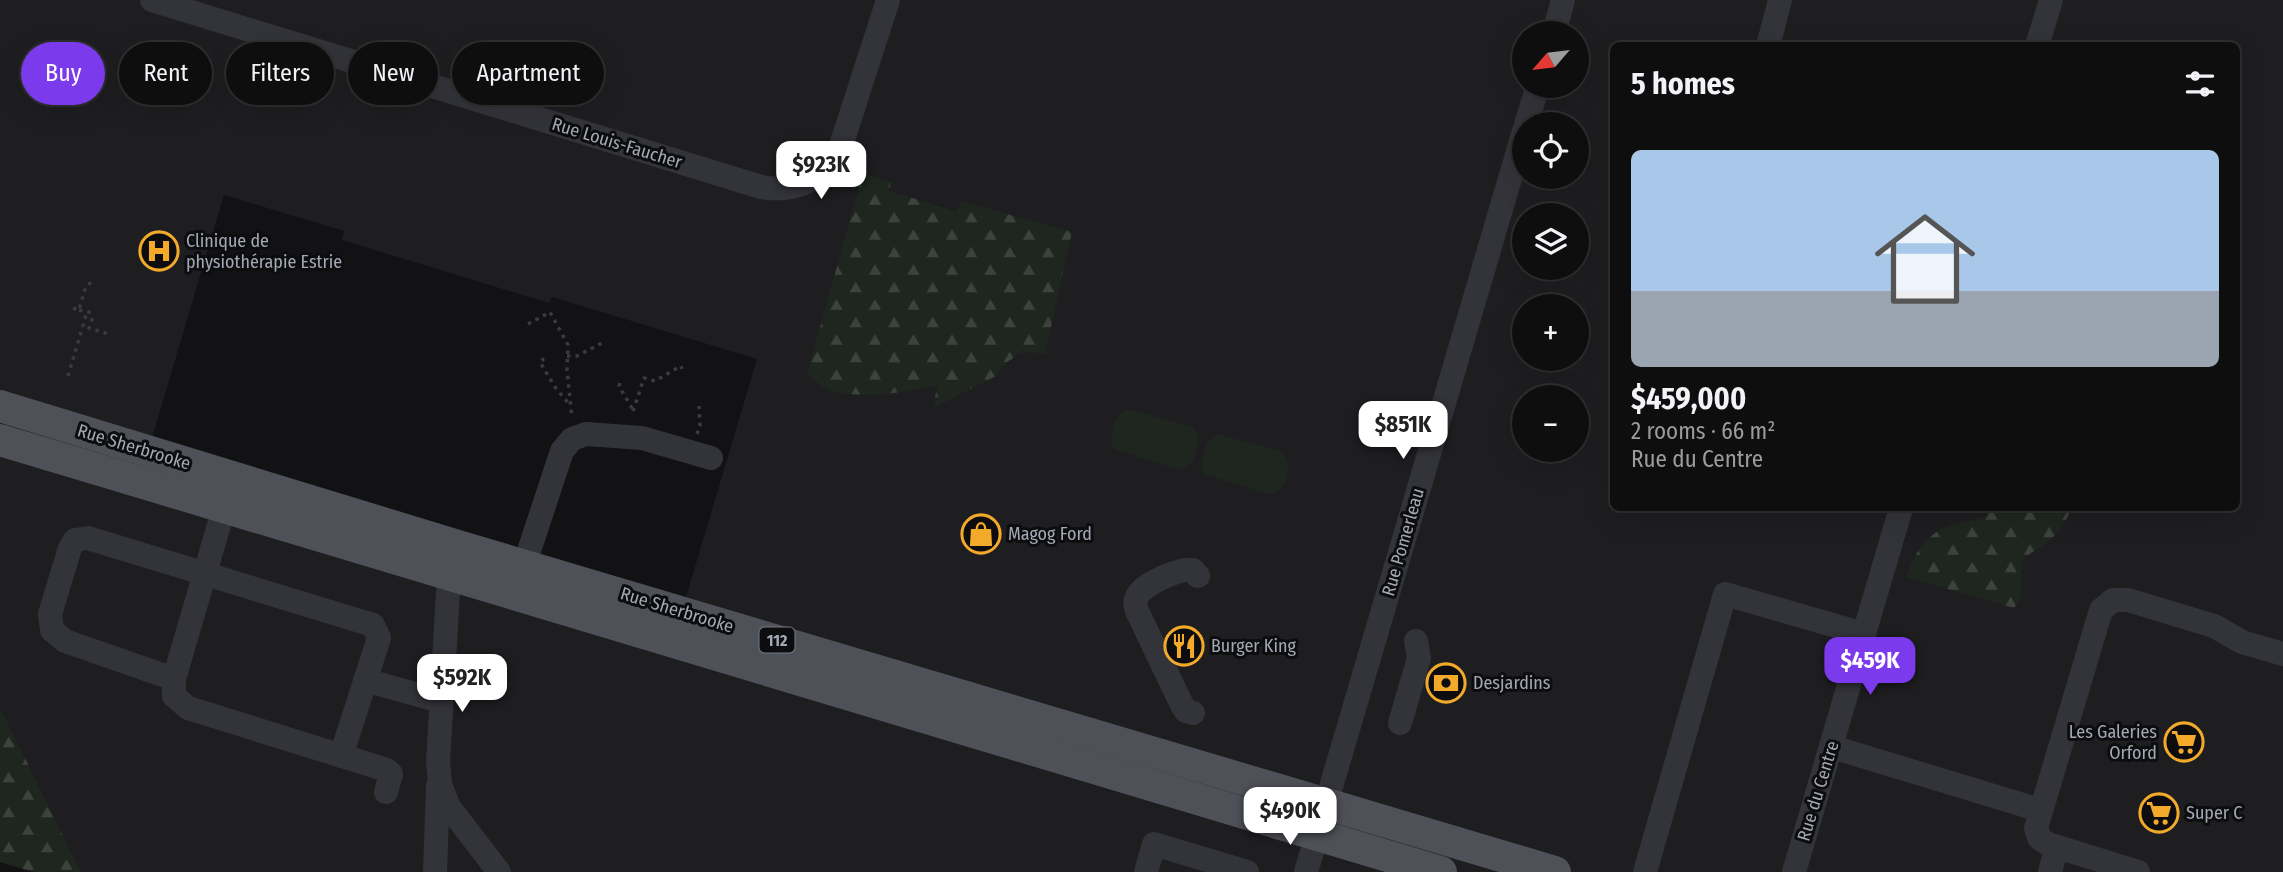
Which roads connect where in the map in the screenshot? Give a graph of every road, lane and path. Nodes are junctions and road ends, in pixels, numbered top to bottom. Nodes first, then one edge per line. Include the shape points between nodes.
1 (152, 0) edge
2 (888, 0) edge
3 (1563, 0) edge
4 (1780, 0) edge
5 (2051, 0) edge
6 (1557, 21) edge
7 (1769, 42) edge
8 (2038, 42) edge
9 (1512, 172) edge
10 (93, 281) dead end
11 (73, 308) dead end
12 (79, 310) junction
13 (87, 312) junction
14 (528, 324) dead end
15 (112, 335) dead end
16 (604, 345) dead end
17 (567, 356) junction
18 (542, 358) dead end
19 (682, 369) dead end
20 (68, 376) dead end
21 (620, 383) dead end
22 (0, 406) edge
23 (571, 406) junction
24 (699, 406) dead end
25 (574, 438) junction
26 (0, 440) edge
27 (701, 455) joint
28 (224, 508) junction
29 (1900, 511) edge
30 (454, 560) junction
31 (524, 566) junction
32 (205, 574) junction
33 (1198, 576) dead end
34 (1864, 634) junction
35 (1416, 641) dead end
36 (2283, 654) edge
37 (174, 679) junction
38 (365, 680) junction
39 (440, 701) junction
40 (1193, 713) dead end
41 (1400, 723) dead end
42 (1832, 747) junction
43 (341, 756) junction
44 (438, 771) junction
45 (386, 792) dead end
46 (1327, 803) junction
47 (2040, 810) junction
48 (1318, 835) junction
49 (2057, 848) junction
50 (435, 872) edge
51 (499, 872) edge
52 (1146, 872) edge
53 (1247, 872) edge
54 (1306, 872) edge
55 (1441, 872) edge
56 (1555, 872) edge
57 (1645, 872) edge
58 (1794, 872) edge
59 (2050, 872) edge
60 (2138, 872) edge

1 - 2 street, Rue Louis-Faucher via 779,189 810,181 838,155
3 - 6 street
4 - 7 street
5 - 8 street
9 - 46 street, Rue Pomerleau
10 - 12 path via 86,286
11 - 12 path
12 - 13 path
13 - 15 path via 92,319 89,328
13 - 20 path
14 - 17 path via 550,312 568,345
16 - 17 path
17 - 23 path
18 - 23 path via 555,387
19 - 21 path via 655,381 644,378 634,411
22 - 30 main road, Rue Sherbrooke / 112
23 - 25 path
24 - 27 path
25 - 27 street via 586,434 636,437
25 - 31 street via 562,451
26 - 28 main road, Rue Sherbrooke / 112
28 - 30 main road, Rue Sherbrooke / 112
28 - 32 street
29 - 34 street, Rue du Centre
30 - 31 main road, Rue Sherbrooke / 112
30 - 39 street
30 - 48 main road, Rue Sherbrooke / 112
31 - 46 main road, Rue Sherbrooke / 112
32 - 37 street
32 - 37 street via 79,538 70,548 50,614 52,630 60,638
32 - 38 street via 373,625 379,638
33 - 40 street via 1193,570 1181,569 1143,589 1136,600 1182,705
34 - 42 street, Rue du Centre
34 - 57 street via 1725,594
35 - 41 street via 1419,658
36 - 47 street via 2242,642 2214,626 2128,600 2106,604 2097,617
37 - 43 street via 174,696 188,708
38 - 39 street
38 - 43 street
39 - 44 street
42 - 47 street
42 - 58 street, Rue du Centre
43 - 45 street via 390,772
44 - 50 street
44 - 51 street via 449,807
46 - 48 street, Rue Pomerleau
46 - 56 main road, Rue Sherbrooke / 112
47 - 49 street via 2039,838
48 - 54 street, Rue Pomerleau
48 - 55 main road, Rue Sherbrooke / 112
49 - 59 street
49 - 60 street
52 - 53 street via 1154,844

